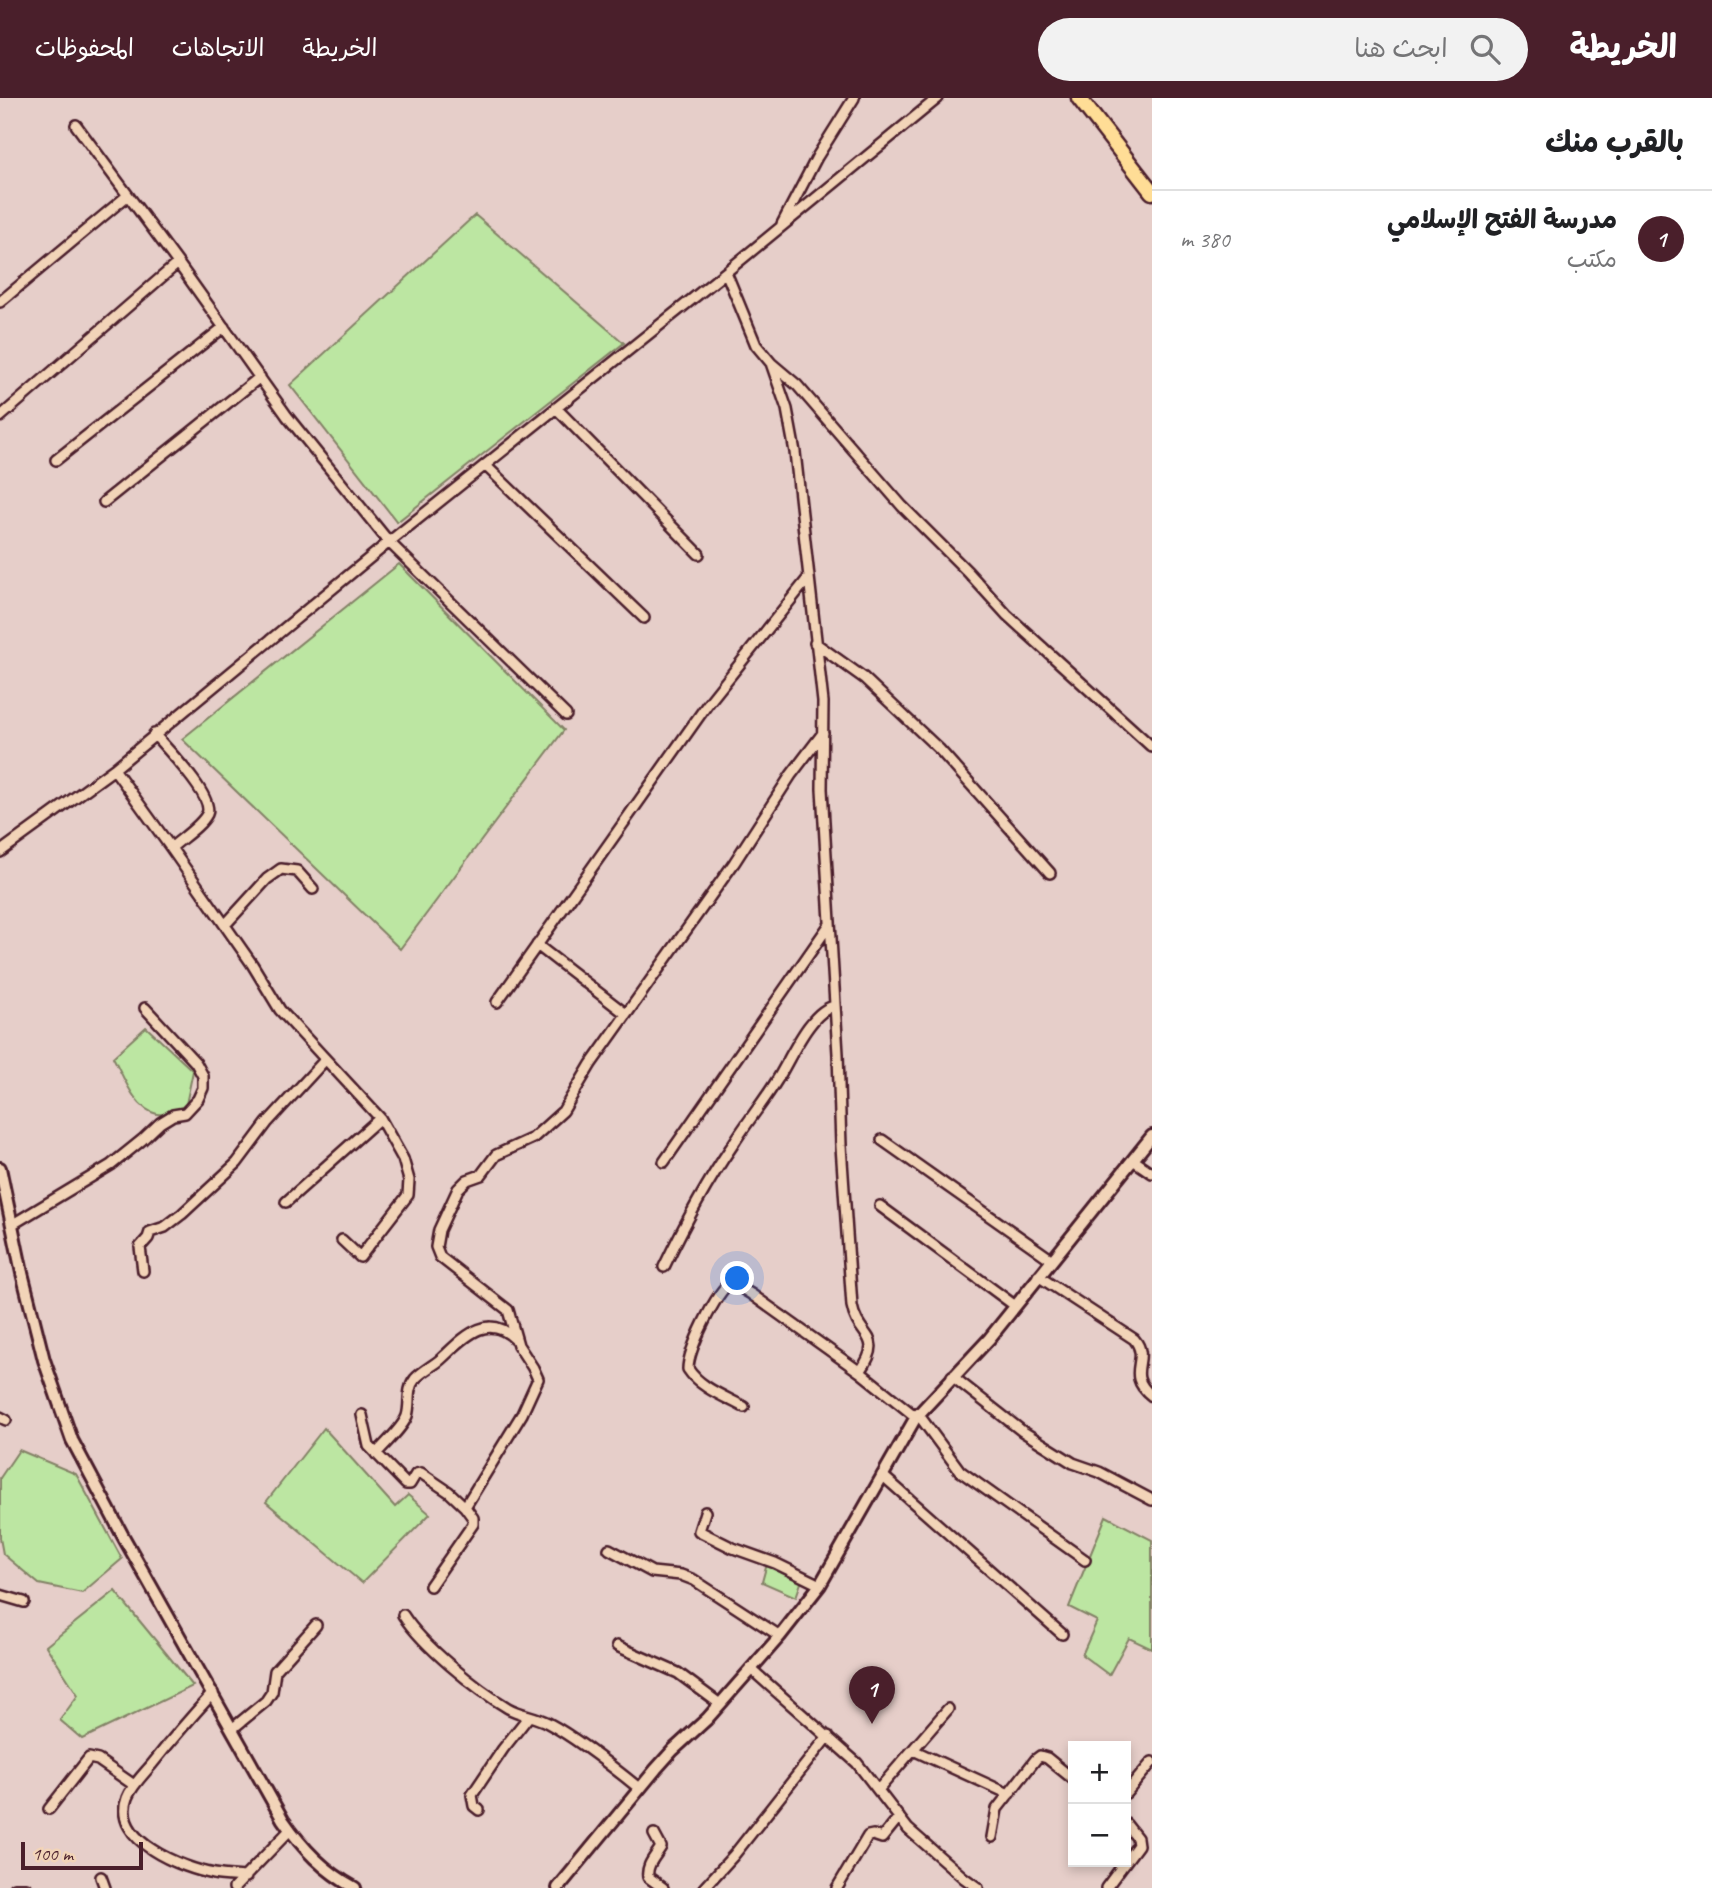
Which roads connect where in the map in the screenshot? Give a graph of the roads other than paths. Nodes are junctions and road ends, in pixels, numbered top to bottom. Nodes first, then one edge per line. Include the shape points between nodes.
1 (854, 98) edge
2 (938, 98) edge
3 (1079, 98) edge
4 (76, 125) dead end
5 (1152, 192) edge
6 (127, 196) junction
7 (780, 227) junction
8 (178, 263) junction
9 (726, 272) junction
10 (0, 302) edge
11 (224, 327) junction
12 (771, 363) junction
13 (260, 377) junction
14 (556, 408) junction
15 (0, 417) edge
16 (56, 460) dead end
17 (485, 465) junction
18 (104, 502) dead end
19 (389, 542) junction
20 (699, 554) dead end
21 (809, 577) junction
22 (644, 618) dead end
23 (816, 642) junction
24 (566, 715) dead end
25 (824, 732) junction
26 (154, 734) junction
27 (1152, 747) edge
28 (114, 769) junction
29 (171, 848) junction
30 (0, 852) edge
31 (1050, 873) dead end
32 (313, 889) dead end
33 (830, 924) junction
34 (225, 926) junction
35 (537, 945) junction
36 (497, 1002) dead end
37 (835, 1006) junction
38 (145, 1008) dead end
39 (626, 1014) junction
40 (325, 1060) junction
41 (380, 1118) junction
42 (1152, 1136) edge
43 (882, 1140) dead end
44 (1133, 1160) junction
45 (664, 1162) dead end
46 (0, 1168) edge
47 (1152, 1173) edge
48 (286, 1202) dead end
49 (880, 1206) dead end
50 (4, 1208) edge
51 (13, 1224) junction
52 (342, 1240) dead end
53 (1052, 1260) junction
54 (664, 1267) dead end
55 (143, 1271) dead end
56 (1038, 1276) junction
57 (1014, 1306) junction
58 (516, 1340) junction
59 (860, 1372) junction
60 (952, 1377) junction
61 (1152, 1396) edge
62 (744, 1407) dead end
63 (362, 1415) dead end
64 (917, 1416) junction
65 (376, 1454) junction
66 (882, 1475) junction
67 (1152, 1500) edge
68 (465, 1507) junction
69 (705, 1513) dead end
70 (609, 1549) dead end
71 (1085, 1560) dead end
72 (820, 1585) junction
73 (430, 1586) dead end
74 (0, 1595) edge
75 (24, 1602) dead end
76 (403, 1615) dead end
77 (316, 1625) dead end
78 (1062, 1634) dead end
79 (780, 1636) junction
80 (617, 1646) dead end
81 (751, 1668) junction
82 (212, 1693) junction
83 (720, 1704) junction
84 (948, 1709) dead end
85 (529, 1716) junction
86 (232, 1728) junction
87 (828, 1736) junction
88 (913, 1750) junction
89 (1152, 1762) edge
90 (1068, 1775) edge
91 (134, 1785) junction
92 (1131, 1787) edge
93 (640, 1789) junction
94 (878, 1790) junction
95 (1009, 1794) junction
96 (49, 1809) dead end
97 (480, 1810) dead end
98 (899, 1816) junction
99 (290, 1830) junction
100 (1131, 1830) edge
101 (654, 1834) dead end
102 (992, 1837) dead end
103 (1131, 1854) edge
104 (1122, 1867) edge
105 (101, 1877) dead end
106 (246, 1877) junction
107 (14, 1888) edge
108 (26, 1888) edge
109 (105, 1888) edge
110 (234, 1888) edge
111 (355, 1888) edge
112 (558, 1888) edge
113 (663, 1888) edge
114 (705, 1888) edge
115 (837, 1888) edge
116 (978, 1888) edge
117 (1106, 1888) edge

1 - 7 street
2 - 7 street
3 - 5 highway
4 - 6 street
6 - 8 street
6 - 10 street
7 - 9 street
8 - 11 street
8 - 15 street
9 - 12 street via 756,345
9 - 14 street
11 - 13 street
11 - 16 street
12 - 21 street via 795,452
12 - 27 street via 797,385 902,506 1007,615
13 - 18 street
13 - 19 street
14 - 17 street
14 - 20 street
17 - 19 street
17 - 22 street
19 - 24 street
19 - 26 street
21 - 23 street
21 - 35 street via 707,705
23 - 25 street
23 - 31 street via 864,678 939,749
25 - 33 street via 822,789
25 - 39 street
26 - 28 street
26 - 29 street via 197,785 208,806 207,815
28 - 29 street
28 - 30 street
29 - 34 street
32 - 34 street via 297,871 278,870
33 - 37 street
33 - 45 street
34 - 40 street via 280,1010
35 - 36 street
35 - 39 street
37 - 54 street via 825,1009 805,1031 716,1171
37 - 59 street via 852,1306 872,1347
38 - 51 street via 196,1063 203,1076 198,1099 186,1113 160,1123 100,1172
39 - 58 street via 563,1111 533,1138 496,1155 481,1175 461,1185 439,1230 436,1247 440,1257 508,1310
40 - 41 street
40 - 55 street via 237,1163 168,1225 150,1232 140,1247
41 - 48 street
41 - 52 street via 404,1159 410,1180 408,1195 359,1257
42 - 44 street
43 - 53 street
44 - 47 street
44 - 53 street
46 - 50 street
49 - 57 street
50 - 51 street
51 - 82 street via 44,1360 72,1440
53 - 56 street
56 - 57 street
56 - 61 street via 1139,1344 1142,1354 1137,1375
57 - 60 street
58 - 65 street via 496,1329 476,1330 461,1339 416,1377 406,1418
58 - 68 street via 536,1373 537,1384
59 - 62 street via 731,1282 697,1336 688,1369 708,1387
59 - 64 street
60 - 64 street
60 - 67 street via 1021,1431 1073,1463
63 - 65 street via 368,1444
64 - 66 street
64 - 71 street via 960,1471
65 - 68 street via 406,1485 421,1473
66 - 72 street
66 - 78 street
68 - 73 street via 473,1524
69 - 72 street via 699,1531
70 - 79 street via 652,1572 694,1580
72 - 79 street
74 - 75 street
76 - 85 street via 458,1671 509,1709
77 - 86 street via 275,1671 266,1701
79 - 81 street
80 - 83 street via 678,1673
81 - 83 street
81 - 87 street
82 - 86 street
82 - 91 street
83 - 93 street
84 - 88 street
85 - 93 street via 549,1723
85 - 97 street via 472,1795
86 - 99 street
87 - 94 street
87 - 114 street
88 - 94 street
88 - 95 street
89 - 92 street
90 - 95 street via 1040,1756
91 - 96 street via 98,1759 89,1758
91 - 106 street via 124,1812 131,1831 143,1843 177,1863 213,1874
93 - 112 street
94 - 98 street
95 - 102 street via 997,1809
98 - 115 street via 882,1838 869,1836
98 - 116 street via 908,1829
99 - 106 street
99 - 111 street via 326,1870
100 - 103 street via 1138,1845
101 - 113 street via 662,1847 647,1873
104 - 117 street
105 - 109 street
106 - 110 street
107 - 108 street

